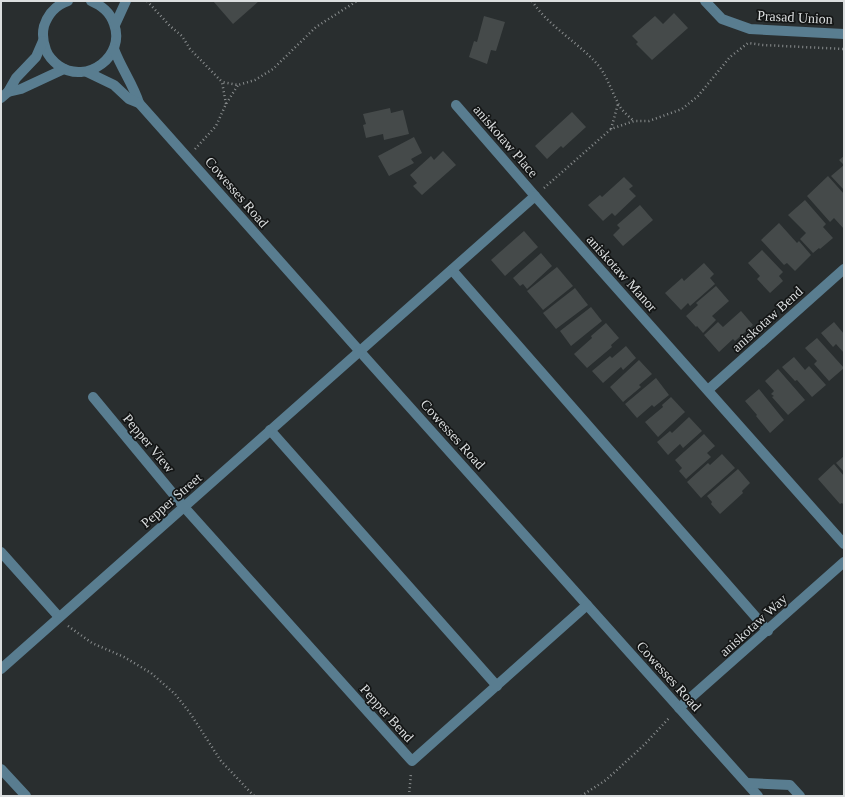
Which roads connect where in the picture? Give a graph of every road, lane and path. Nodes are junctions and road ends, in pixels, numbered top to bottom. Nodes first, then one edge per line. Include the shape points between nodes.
1 (68, 1) edge
2 (91, 1) edge
3 (126, 1) edge
4 (147, 1) edge
5 (357, 1) edge
6 (532, 1) edge
7 (706, 1) edge
8 (114, 24) junction
9 (844, 34) edge
10 (43, 41) junction
11 (114, 49) junction
12 (844, 50) edge
13 (64, 69) junction
14 (87, 72) junction
15 (222, 82) junction
16 (238, 85) junction
17 (4, 95) edge
18 (139, 103) junction
19 (226, 104) junction
20 (618, 104) junction
21 (456, 105) dead end
22 (634, 121) junction
23 (611, 130) junction
24 (187, 157) junction
25 (546, 187) dead end
26 (535, 196) junction
27 (844, 269) edge
28 (452, 270) junction
29 (360, 352) junction
30 (708, 390) junction
31 (93, 397) dead end
32 (270, 430) junction
33 (184, 507) junction
34 (844, 544) edge
35 (1, 552) edge
36 (844, 562) edge
37 (587, 605) junction
38 (59, 617) junction
39 (768, 631) junction
40 (1, 669) edge
41 (497, 686) junction
42 (679, 708) junction
43 (412, 762) junction
44 (1, 769) edge
45 (747, 783) junction
46 (26, 796) edge
47 (254, 796) edge
48 (409, 796) edge
49 (581, 796) edge
50 (758, 796) edge
51 (800, 796) edge

1 - 10 street via 54,9 47,18
2 - 8 street via 109,13
3 - 8 street
4 - 15 path
5 - 16 path via 316,27 273,69 255,80
6 - 20 path via 552,24 598,65
7 - 9 street, Prasad Union via 722,19 750,29
8 - 11 street
10 - 13 street via 54,62
10 - 17 street via 36,57
11 - 14 street via 98,68
11 - 18 street, Cowesses Road
12 - 22 path via 748,43 730,57 698,96 682,109 649,121
13 - 14 street, Cowesses Road
13 - 17 street
14 - 18 street, Cowesses Road via 114,85 129,99
15 - 16 path
15 - 19 path
16 - 19 path
18 - 24 street, Cowesses Road
19 - 24 path via 216,126
20 - 22 path
20 - 23 path
21 - 26 street, aniskotaw Place
22 - 23 path
23 - 25 path
24 - 29 street, Cowesses Road
26 - 28 street
26 - 30 street, aniskotaw Manor
27 - 30 street, aniskotaw Bend
28 - 29 street
28 - 39 street
29 - 32 street, Pepper Street
29 - 37 street, Cowesses Road
30 - 34 street, aniskotaw Manor
31 - 33 street, Pepper View
32 - 33 street, Pepper Street
32 - 41 street
33 - 38 street, Pepper Street
33 - 43 street, Pepper Bend
35 - 38 street
36 - 39 street, aniskotaw Way
37 - 41 street, Pepper Bend
37 - 42 street, Cowesses Road
38 - 40 street, Pepper Street
38 - 47 path via 92,643 124,657 151,673 175,694 221,762
39 - 42 street, aniskotaw Way
41 - 43 street, Pepper Bend
42 - 45 street, Cowesses Road
42 - 49 path via 606,780
43 - 48 path
44 - 46 street
45 - 50 street, Cowesses Road
45 - 51 street via 790,785

